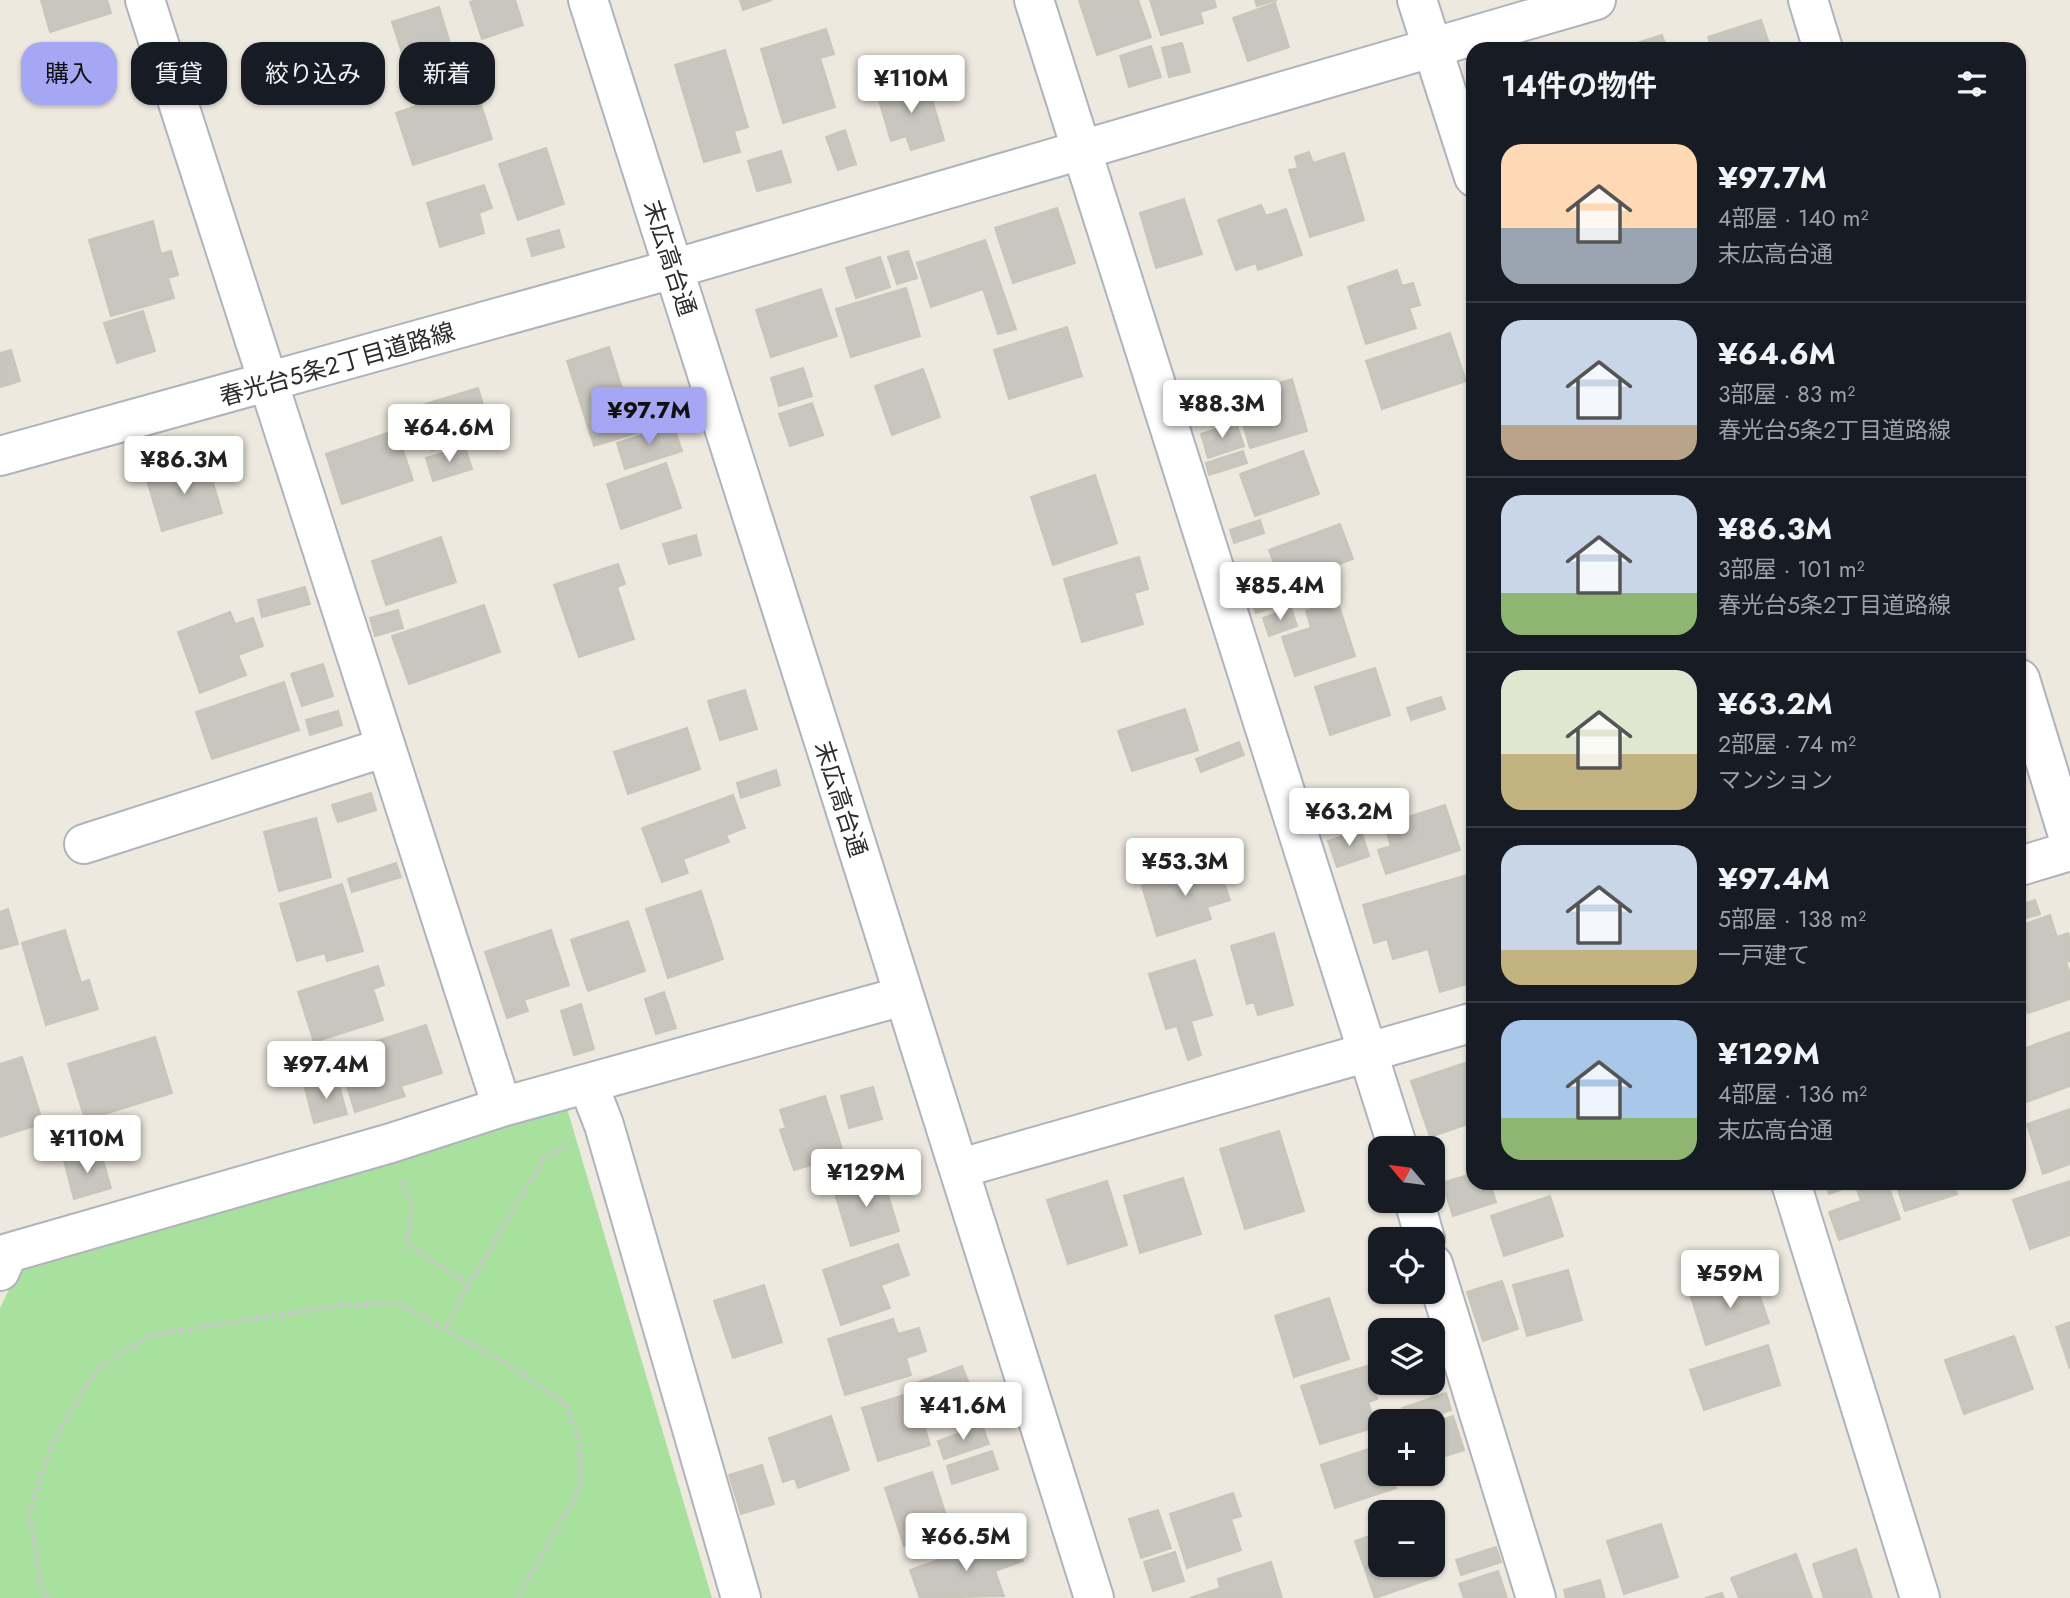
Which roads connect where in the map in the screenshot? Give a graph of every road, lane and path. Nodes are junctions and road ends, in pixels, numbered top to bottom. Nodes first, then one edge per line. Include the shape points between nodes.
1 (145, 0) edge
2 (588, 0) edge
3 (1034, 0) edge
4 (1418, 0) edge
5 (1595, 0) edge
6 (1808, 0) edge
7 (1821, 42) edge
8 (1433, 48) junction
9 (1082, 152) junction
10 (1466, 152) edge
11 (673, 269) junction
12 (268, 383) junction
13 (0, 456) edge
14 (2026, 699) edge
15 (386, 747) junction
16 (2070, 842) edge
17 (84, 844) dead end
18 (2070, 851) edge
19 (2026, 864) edge
20 (903, 996) junction
21 (1466, 1023) edge
22 (1368, 1051) junction
23 (588, 1084) junction
24 (502, 1107) junction
25 (604, 1125) junction
26 (1394, 1136) edge
27 (391, 1143) junction
28 (961, 1168) junction
29 (1793, 1190) edge
30 (0, 1270) edge
31 (469, 1284) junction
32 (1445, 1303) edge
33 (446, 1328) junction
34 (48, 1598) edge
35 (519, 1598) edge
36 (741, 1598) edge
37 (1094, 1598) edge
38 (1536, 1598) edge
39 (1920, 1598) edge

1 - 12 street
2 - 11 street, 末広高台通
3 - 9 street
4 - 8 street
5 - 8 street, 春光台5条2丁目道路線
6 - 7 street
8 - 9 street, 春光台5条2丁目道路線
8 - 10 street
9 - 11 street, 春光台5条2丁目道路線
9 - 22 street
11 - 12 street, 春光台5条2丁目道路線
11 - 20 street, 末広高台通
12 - 13 street, 春光台5条2丁目道路線
12 - 15 street
14 - 16 street
15 - 17 street
15 - 24 street
18 - 19 street
20 - 23 street
20 - 28 street, 末広高台通
21 - 22 street
22 - 26 street
22 - 28 street
23 - 24 street
23 - 25 street
24 - 27 street
25 - 31 path via 543,1158
25 - 36 street
27 - 30 street via 8,1253
27 - 31 path via 412,1206 407,1244
28 - 37 street, 末広高台通
29 - 39 street
31 - 33 path
32 - 38 street
33 - 34 path via 398,1303 337,1306 151,1335 98,1368 54,1439 29,1511 42,1589
33 - 35 path via 565,1402 580,1441 581,1486

